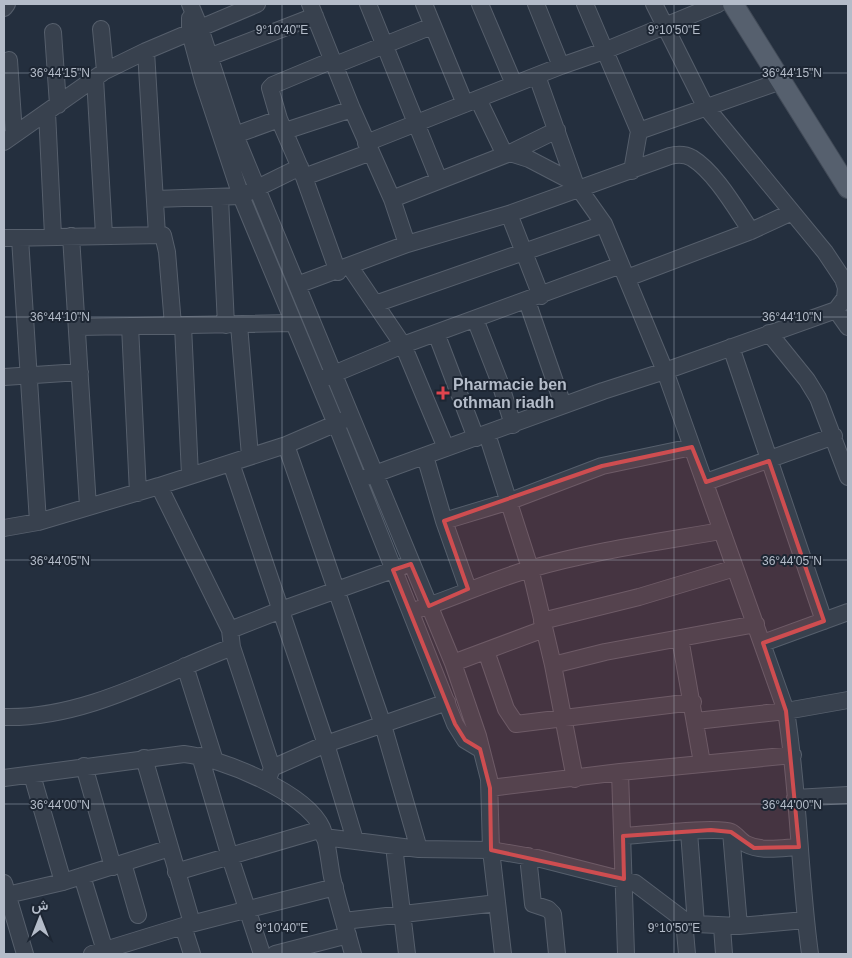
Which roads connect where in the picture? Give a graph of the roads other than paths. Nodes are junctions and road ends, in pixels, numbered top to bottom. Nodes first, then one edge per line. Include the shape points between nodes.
1 (7, 4) edge
2 (229, 4) edge
3 (257, 4) edge
4 (368, 4) edge
5 (424, 4) edge
6 (480, 4) edge
7 (536, 4) edge
8 (585, 4) edge
9 (654, 4) edge
10 (718, 4) edge
11 (733, 4) edge
12 (746, 4) edge
13 (4, 8) edge
14 (312, 10) edge
15 (190, 22) edge
16 (432, 26) junction
17 (665, 27) junction
18 (100, 30) dead end
19 (53, 32) dead end
20 (384, 45) junction
21 (146, 50) junction
22 (604, 51) junction
23 (209, 56) junction
24 (9, 60) dead end
25 (334, 62) junction
26 (561, 66) junction
27 (100, 74) junction
28 (536, 76) junction
29 (781, 81) junction
30 (514, 84) junction
31 (472, 102) junction
32 (705, 106) junction
33 (53, 108) junction
34 (352, 109) junction
35 (282, 125) junction
36 (416, 125) junction
37 (557, 130) junction
38 (639, 131) junction
39 (235, 135) junction
40 (9, 138) edge
41 (368, 148) junction
42 (507, 153) junction
43 (848, 169) edge
44 (632, 171) junction
45 (302, 172) junction
46 (439, 180) junction
47 (578, 186) junction
48 (848, 188) edge
49 (256, 189) junction
50 (241, 196) junction
51 (220, 198) junction
52 (154, 199) junction
53 (392, 199) junction
54 (792, 212) junction
55 (508, 214) junction
56 (604, 224) junction
57 (751, 231) junction
58 (158, 234) junction
59 (104, 235) junction
60 (53, 236) junction
61 (71, 236) junction
62 (4, 238) edge
63 (20, 238) junction
64 (407, 244) junction
65 (524, 251) junction
66 (344, 269) junction
67 (624, 272) junction
68 (297, 286) junction
69 (847, 288) edge
70 (534, 298) junction
71 (375, 304) junction
72 (836, 310) junction
73 (475, 319) junction
74 (293, 323) junction
75 (232, 325) junction
76 (130, 326) junction
77 (178, 326) junction
78 (78, 327) junction
79 (848, 327) edge
80 (436, 333) junction
81 (769, 333) junction
82 (403, 345) junction
83 (731, 347) junction
84 (665, 371) junction
85 (80, 372) junction
86 (333, 374) junction
87 (30, 376) junction
88 (4, 377) edge
89 (317, 381) junction
90 (563, 405) junction
91 (343, 421) junction
92 (513, 425) junction
93 (482, 436) junction
94 (834, 436) junction
95 (286, 445) junction
96 (692, 447) junction
97 (446, 448) junction
98 (250, 456) junction
99 (425, 456) junction
100 (768, 461) junction
101 (231, 463) junction
102 (373, 474) junction
103 (190, 475) junction
104 (848, 477) edge
105 (358, 480) junction
106 (706, 482) junction
107 (159, 486) junction
108 (138, 493) junction
109 (510, 501) junction
110 (88, 507) junction
111 (444, 521) junction
112 (38, 522) junction
113 (4, 528) edge
114 (722, 531) junction
115 (411, 564) junction
116 (530, 568) junction
117 (735, 568) junction
118 (393, 570) junction
119 (468, 589) junction
120 (336, 592) junction
121 (429, 606) junction
122 (281, 610) junction
123 (412, 612) junction
124 (848, 612) edge
125 (824, 621) junction
126 (756, 624) junction
127 (543, 625) junction
128 (230, 630) junction
129 (680, 638) junction
130 (763, 643) junction
131 (232, 647) junction
132 (486, 651) junction
133 (453, 664) junction
134 (553, 664) junction
135 (185, 666) junction
136 (848, 700) edge
137 (447, 702) junction
138 (693, 702) junction
139 (786, 711) junction
140 (4, 717) edge
141 (562, 718) junction
142 (696, 721) junction
143 (383, 725) junction
144 (326, 744) junction
145 (480, 749) junction
146 (793, 755) junction
147 (144, 758) junction
148 (208, 759) junction
149 (702, 763) junction
150 (84, 766) junction
151 (620, 772) junction
152 (32, 775) junction
153 (269, 775) junction
154 (4, 778) edge
155 (575, 779) junction
156 (490, 788) junction
157 (848, 795) edge
158 (795, 798) junction
159 (689, 832) junction
160 (731, 832) junction
161 (323, 833) junction
162 (623, 836) junction
163 (355, 840) junction
164 (394, 846) junction
165 (798, 847) junction
166 (170, 848) junction
167 (418, 849) junction
168 (491, 850) junction
169 (528, 856) junction
170 (230, 858) junction
171 (118, 865) junction
172 (176, 872) junction
173 (82, 876) junction
174 (624, 879) junction
175 (63, 882) junction
176 (335, 887) junction
177 (5, 889) edge
178 (497, 903) junction
179 (248, 909) junction
180 (402, 914) junction
181 (138, 915) dead end
182 (805, 920) junction
183 (691, 922) junction
184 (9, 923) edge
185 (187, 924) junction
186 (730, 927) junction
187 (346, 928) junction
188 (101, 953) edge
189 (25, 954) edge
190 (192, 954) edge
191 (262, 954) edge
192 (275, 954) edge
193 (353, 954) edge
194 (407, 954) edge
195 (503, 954) edge
196 (557, 954) edge
197 (626, 954) edge
198 (687, 954) edge
199 (724, 954) edge
200 (810, 954) edge

1 - 13 street
2 - 15 street
3 - 15 street
4 - 20 street
5 - 16 street
6 - 30 street
7 - 26 street
8 - 22 street
9 - 17 street
10 - 17 street
11 - 29 main road
12 - 43 main road
14 - 23 street
14 - 25 street
15 - 21 street
15 - 23 street
15 - 50 street via 208,99
16 - 20 street
16 - 31 street
17 - 22 street
17 - 32 street
18 - 27 street
19 - 33 street
20 - 25 street
20 - 36 street
21 - 27 street
21 - 52 street
22 - 26 street
22 - 38 street
23 - 39 street
24 - 40 street
25 - 34 street
25 - 35 street via 271,86
26 - 28 street
27 - 33 street
27 - 59 street
28 - 30 street
28 - 37 street
29 - 32 street
29 - 48 main road
30 - 31 street
31 - 36 street
31 - 42 street
32 - 38 street
32 - 54 street
33 - 40 street
33 - 60 street
34 - 35 street
34 - 41 street
35 - 39 street
35 - 45 street
36 - 41 street
36 - 46 street
37 - 42 street
37 - 47 street
38 - 44 street
39 - 49 street
41 - 45 street
41 - 53 street
42 - 46 street
42 - 47 street via 529,159
44 - 47 street
44 - 57 street via 670,156 680,154 692,158 703,167
45 - 49 street
45 - 66 street
46 - 53 street
47 - 55 street
47 - 56 street
49 - 50 street
49 - 68 street
50 - 51 street
50 - 74 street
51 - 52 street
51 - 75 street
52 - 58 street
53 - 64 street
54 - 57 street
54 - 69 street via 825,252
55 - 64 street
55 - 65 street
56 - 65 street
56 - 67 street
57 - 67 street
58 - 59 street
58 - 77 street via 166,241
59 - 61 street
60 - 61 street
60 - 63 street
61 - 78 street
62 - 63 street
63 - 87 street
64 - 66 street
65 - 70 street
65 - 71 street
66 - 68 street
66 - 71 street
67 - 70 street
67 - 84 street
68 - 86 street
69 - 72 street via 845,298
70 - 73 street
70 - 90 street
71 - 82 street
72 - 79 street
72 - 81 street
73 - 80 street
73 - 92 street
74 - 75 street
74 - 89 street
75 - 77 street
75 - 98 street
76 - 77 street
76 - 78 street
76 - 108 street
77 - 103 street
78 - 85 street
80 - 82 street
80 - 93 street
81 - 83 street
81 - 94 street via 807,380
82 - 86 street
82 - 97 street
83 - 84 street
83 - 100 street
84 - 90 street
84 - 96 street
85 - 87 street
85 - 110 street
86 - 89 street
86 - 91 street
87 - 88 street
87 - 112 street
89 - 91 street
90 - 92 street
91 - 95 street
91 - 102 street
91 - 105 street
92 - 93 street
93 - 97 street
93 - 109 street
94 - 100 street
94 - 104 street
95 - 98 street
95 - 120 street
96 - 106 street
96 - 109 street via 602,466
97 - 99 street
98 - 101 street
99 - 102 street
99 - 111 street
100 - 106 street
100 - 125 street
101 - 103 street
101 - 122 street
102 - 105 street
102 - 115 street
103 - 107 street
105 - 118 street
106 - 114 street
107 - 108 street
107 - 128 street
108 - 110 street
109 - 111 street
109 - 116 street
110 - 112 street
111 - 119 street
112 - 113 street
114 - 116 street
114 - 117 street
115 - 118 street
115 - 121 street
116 - 119 street
116 - 127 street
117 - 126 street
117 - 127 street
118 - 120 street
118 - 123 street
119 - 121 street
120 - 122 street
120 - 143 street
121 - 123 street
121 - 133 street
122 - 128 street
122 - 144 street
123 - 137 street
124 - 125 street
125 - 130 street
126 - 129 street
126 - 130 street
127 - 132 street
127 - 134 street
128 - 131 street
129 - 134 street
129 - 138 street
130 - 139 street
131 - 135 street
131 - 153 street
132 - 133 street
132 - 141 street via 500,694 514,722 521,725
133 - 145 street
134 - 141 street
135 - 140 street via 90,703 37,716
135 - 148 street
136 - 139 street
137 - 143 street
137 - 145 street via 461,736
138 - 141 street
138 - 142 street
139 - 142 street
139 - 146 street
141 - 155 street
142 - 149 street
143 - 144 street
143 - 167 street
144 - 153 street
144 - 163 street
145 - 156 street
146 - 149 street
146 - 158 street
147 - 148 street via 170,754
147 - 150 street
147 - 166 street
148 - 153 street
148 - 170 street
149 - 151 street
150 - 152 street
150 - 171 street
151 - 155 street
151 - 162 street
152 - 154 street
152 - 175 street
153 - 161 street via 310,812
155 - 156 street
156 - 168 street
157 - 158 street
158 - 165 street
159 - 160 street
159 - 162 street
159 - 183 street
160 - 165 street via 754,848
160 - 186 street
161 - 163 street
161 - 170 street
161 - 176 street
162 - 174 street
163 - 164 street
164 - 167 street
164 - 180 street
165 - 182 street
166 - 171 street
166 - 172 street
167 - 168 street
168 - 169 street
168 - 178 street
169 - 174 street
169 - 196 street via 533,904 553,914
170 - 172 street
170 - 179 street
171 - 173 street
171 - 181 street
172 - 185 street
173 - 175 street
173 - 188 street
174 - 183 street via 646,890
174 - 197 street
175 - 177 street
176 - 179 street
176 - 187 street
177 - 184 street
178 - 180 street
178 - 195 street
179 - 185 street
179 - 191 street
180 - 187 street
180 - 194 street
182 - 186 street
182 - 200 street
183 - 186 street
183 - 198 street
184 - 189 street
185 - 188 street
185 - 190 street
186 - 199 street
187 - 192 street
187 - 193 street

